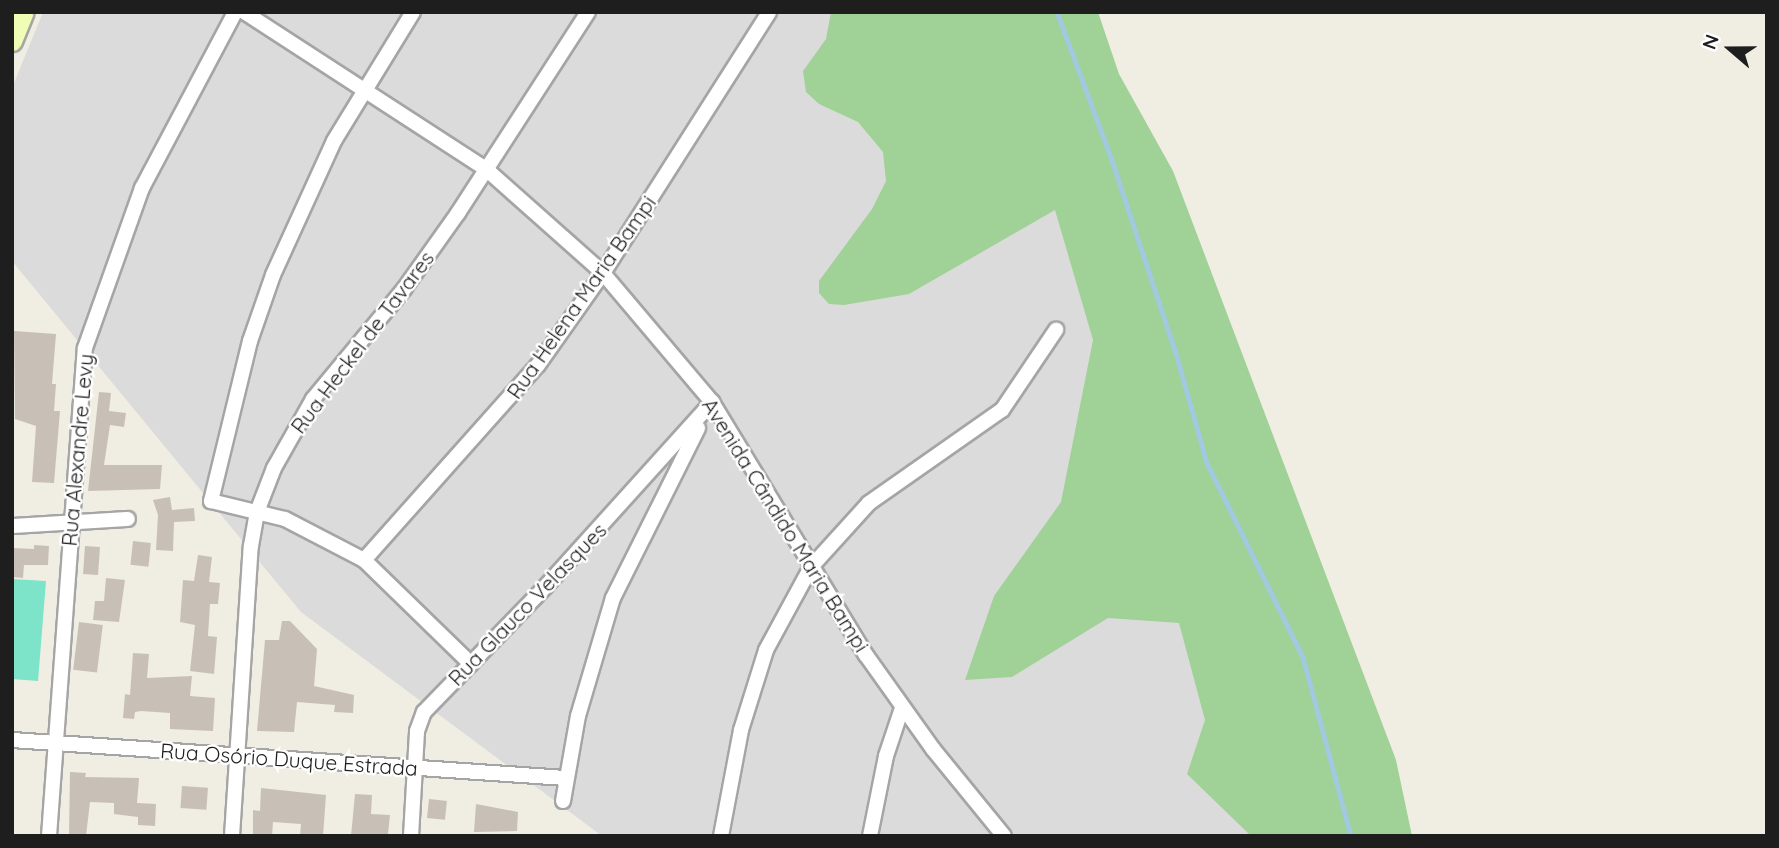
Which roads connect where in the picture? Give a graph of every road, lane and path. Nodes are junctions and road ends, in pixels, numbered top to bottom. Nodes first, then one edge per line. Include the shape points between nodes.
1 (24, 12) edge
2 (235, 12) edge
3 (244, 12) edge
4 (413, 12) edge
5 (588, 12) edge
6 (769, 12) edge
7 (12, 41) edge
8 (365, 89) junction
9 (487, 170) junction
10 (603, 273) junction
11 (1056, 330) dead end
12 (712, 402) junction
13 (257, 512) junction
14 (128, 519) dead end
15 (71, 523) junction
16 (12, 526) edge
17 (364, 560) junction
18 (811, 567) junction
19 (471, 664) junction
20 (902, 708) junction
21 (12, 740) edge
22 (56, 743) junction
23 (237, 755) junction
24 (415, 768) junction
25 (565, 778) junction
26 (563, 801) dead end
27 (49, 836) edge
28 (232, 836) edge
29 (411, 836) edge
30 (721, 836) edge
31 (870, 836) edge
32 (1004, 836) edge

1 - 7 main road
2 - 15 street, Rua Alexandre Levy via 164,140 94,314 81,368
3 - 8 street, Avenida Cândido Maria Bampi
4 - 8 street
5 - 9 street, Rua Heckel de Tavares
6 - 10 street, Rua Helena Maria Bampi
8 - 9 street, Avenida Cândido Maria Bampi
8 - 13 street via 302,205 250,341 211,501
9 - 10 street, Avenida Cândido Maria Bampi
9 - 13 street, Rua Heckel de Tavares via 404,289 313,400 274,468
10 - 12 street, Avenida Cândido Maria Bampi
10 - 17 street, Rua Helena Maria Bampi via 512,398
11 - 18 street via 1002,410 869,503
12 - 18 street, Avenida Cândido Maria Bampi
12 - 19 street, Rua Glauco Velasques
12 - 25 street via 673,471 613,598 593,655
13 - 17 street via 311,530
13 - 23 street, Rua Heckel de Tavares
14 - 15 street
15 - 16 street
15 - 22 street, Rua Alexandre Levy
17 - 19 street
18 - 20 street, Avenida Cândido Maria Bampi
18 - 30 street via 766,650 741,730
19 - 24 street, Rua Glauco Velasques via 424,712 417,731
20 - 31 street via 886,756
20 - 32 street, Avenida Cândido Maria Bampi
21 - 22 street, Rua Osório Duque Estrada
22 - 23 street, Rua Osório Duque Estrada
22 - 27 street, Rua Alexandre Levy
23 - 24 street, Rua Osório Duque Estrada
23 - 28 street, Rua Heckel de Tavares
24 - 25 street, Rua Osório Duque Estrada
24 - 29 street, Rua Glauco Velasques
25 - 26 street

